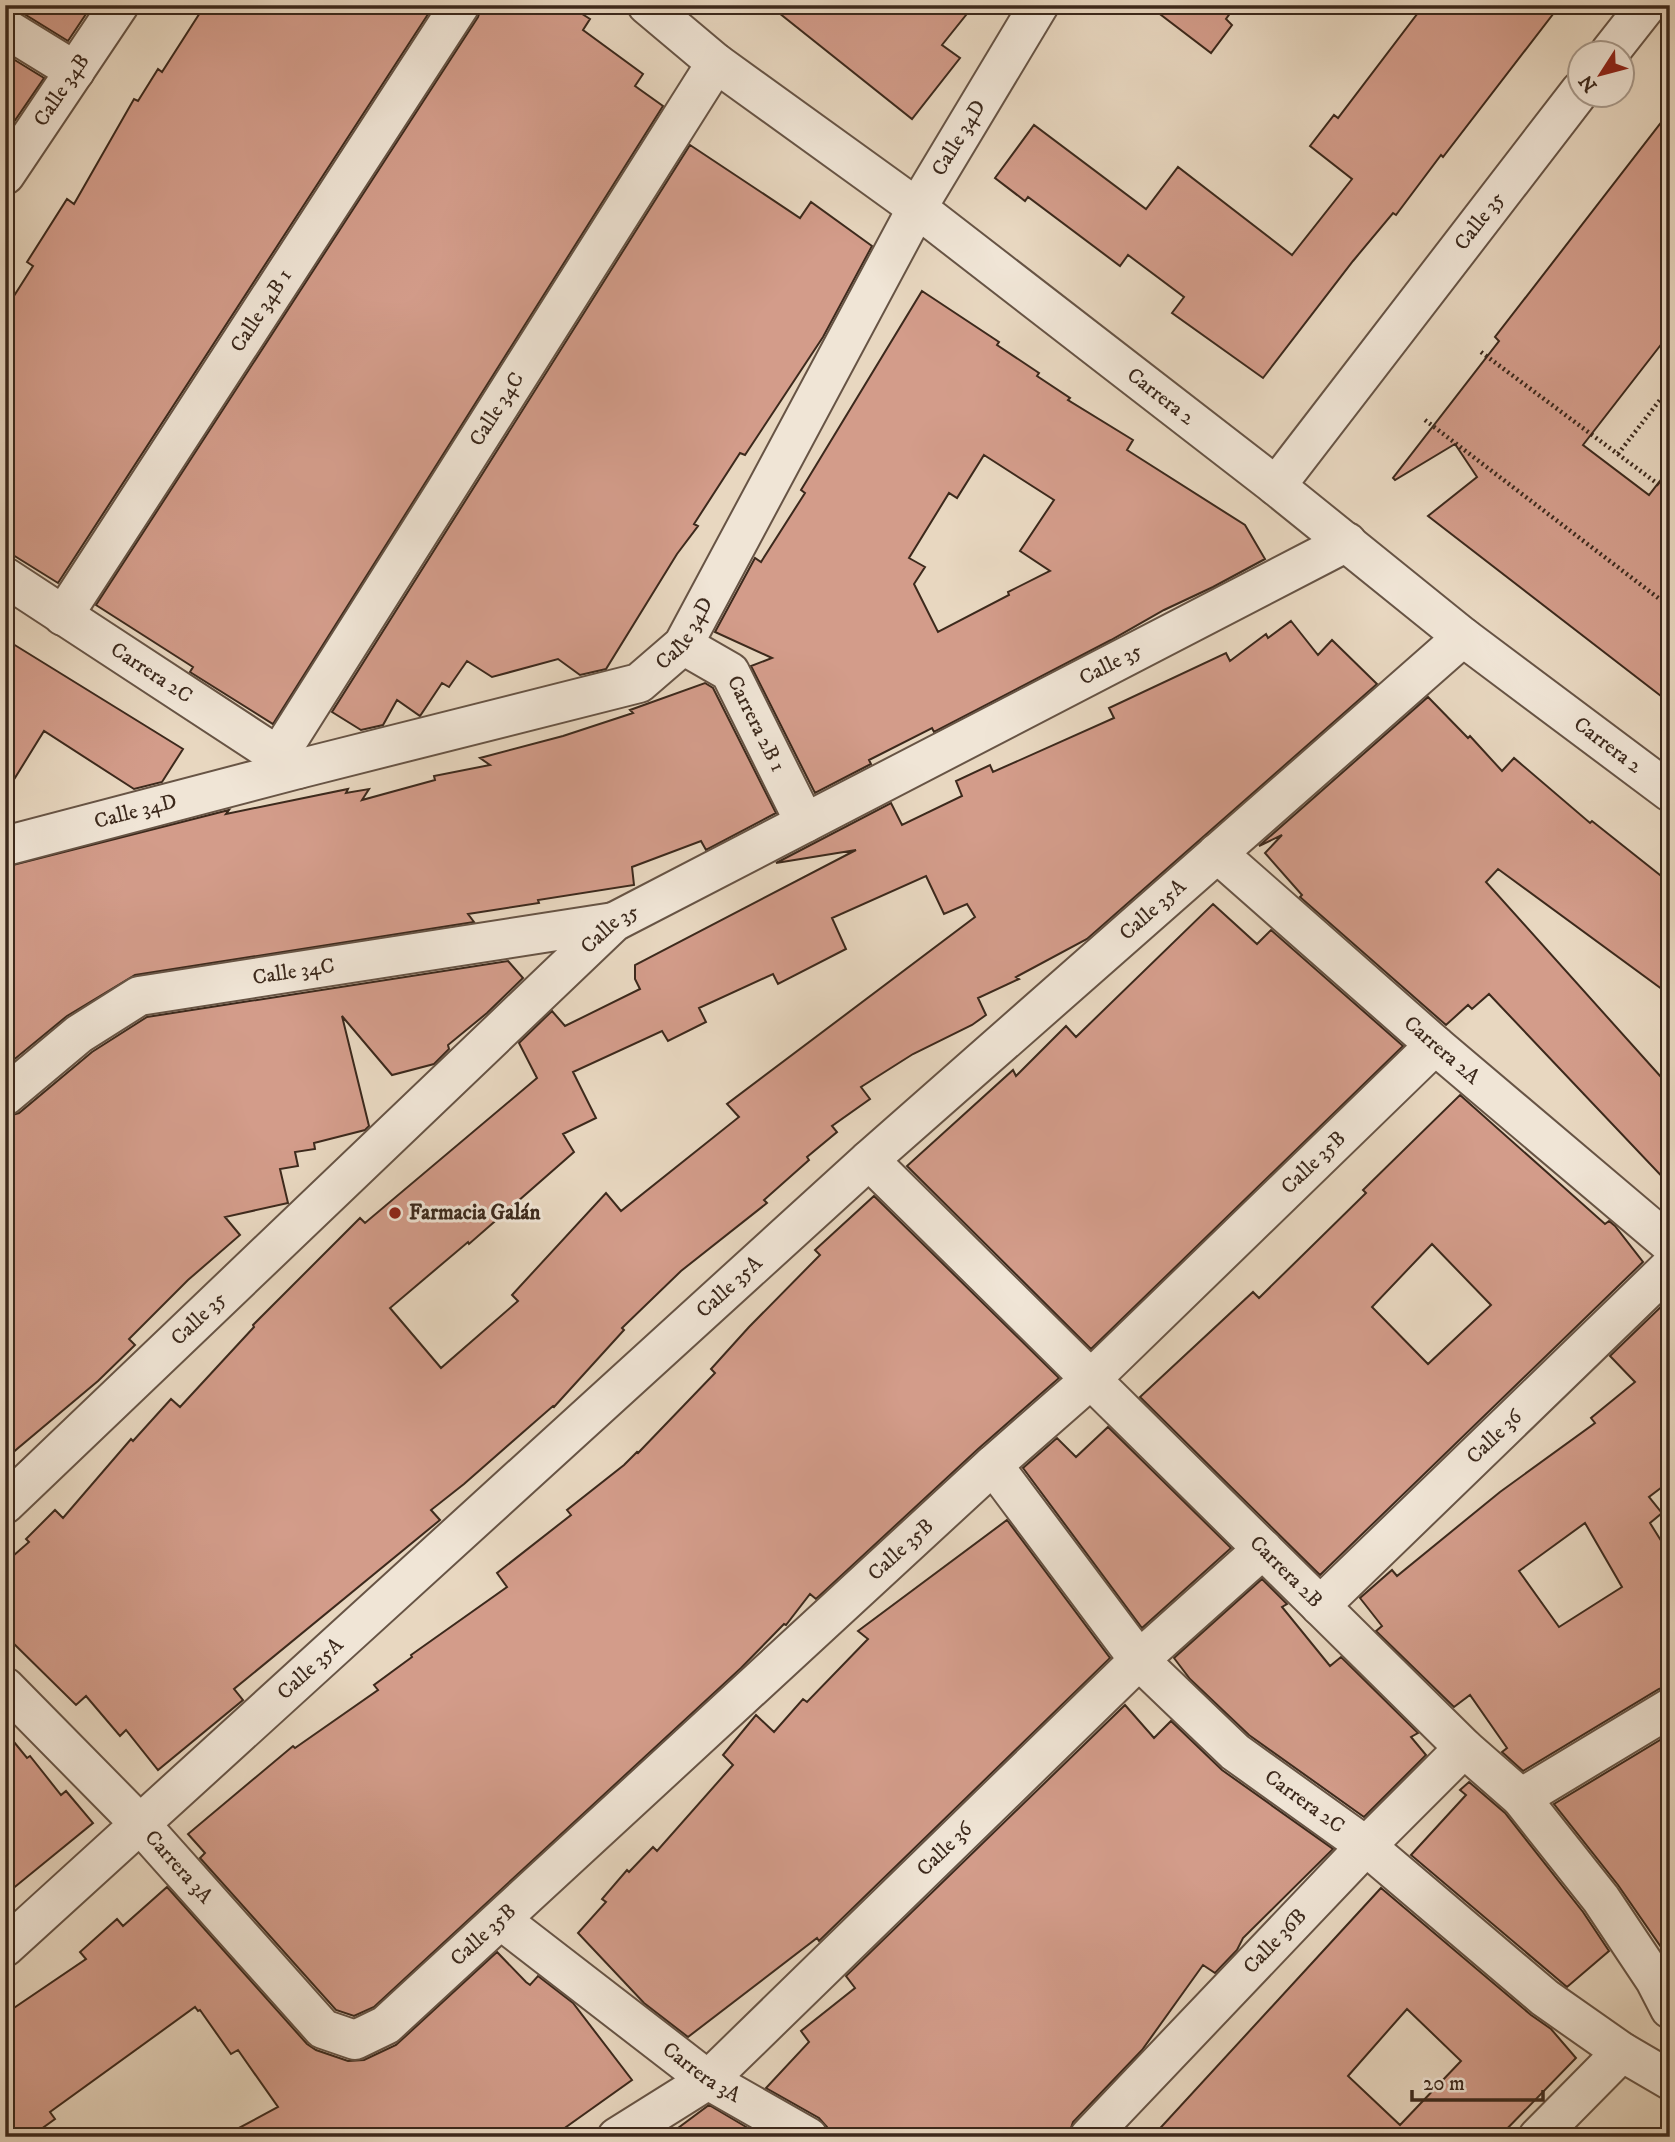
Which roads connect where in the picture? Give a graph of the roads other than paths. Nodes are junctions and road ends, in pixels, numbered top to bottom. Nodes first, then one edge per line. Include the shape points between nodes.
1 (119, 5) edge
2 (460, 5) edge
3 (647, 5) edge
4 (1039, 5) edge
5 (1647, 5) edge
6 (5, 28) edge
7 (1621, 38) edge
8 (716, 63) junction
9 (75, 71) junction
10 (1567, 108) edge
11 (5, 175) edge
12 (917, 208) junction
13 (1276, 485) junction
14 (1347, 542) junction
15 (5, 578) edge
16 (63, 616) junction
17 (1463, 636) junction
18 (683, 645) junction
19 (288, 762) junction
20 (1670, 792) edge
21 (805, 823) junction
22 (5, 846) edge
23 (1217, 853) junction
24 (614, 922) junction
25 (1435, 1045) junction
26 (5, 1096) edge
27 (869, 1160) junction
28 (1670, 1244) edge
29 (1670, 1266) edge
30 (1091, 1379) junction
31 (993, 1465) junction
32 (5, 1504) edge
33 (1263, 1549) junction
34 (1320, 1606) junction
35 (1139, 1660) junction
36 (5, 1687) edge
37 (1670, 1708) edge
38 (1464, 1748) junction
39 (1521, 1798) junction
40 (141, 1825) junction
41 (1366, 1846) junction
42 (501, 1920) junction
43 (5, 1947) edge
44 (1670, 2009) edge
45 (355, 2040) joint
46 (1622, 2052) junction
47 (708, 2080) junction
48 (1670, 2080) edge
49 (617, 2137) edge
50 (808, 2137) edge
51 (1089, 2137) edge
52 (1538, 2137) edge

1 - 9 street, Calle 34B
2 - 16 street, Calle 34B 1
3 - 8 street, Carrera 2
4 - 12 street, Calle 34D
5 - 7 street
6 - 9 street
8 - 12 street, Carrera 2
8 - 19 street, Calle 34C
9 - 11 street, Calle 34B
10 - 13 street, Calle 35
12 - 13 street, Carrera 2
12 - 18 street, Calle 34D
13 - 14 street, Carrera 2
14 - 17 street, Carrera 2
14 - 21 street, Calle 35
15 - 16 street, Carrera 2C
16 - 19 street, Carrera 2C
17 - 20 street, Carrera 2
17 - 23 street, Calle 35A
18 - 19 street, Calle 34D via 639,683
18 - 21 street, Carrera 2B 1 via 730,672
19 - 22 street, Calle 34D
21 - 24 street, Calle 35
23 - 25 street, Carrera 2A
23 - 27 street, Calle 35A
24 - 26 street, Calle 34C via 139,996 79,1034
24 - 32 street, Calle 35
25 - 28 street, Carrera 2A
25 - 30 street, Calle 35B
27 - 30 street, Carrera 2B
27 - 40 street, Calle 35A
29 - 34 street, Calle 36
30 - 31 street, Calle 35B
30 - 33 street, Carrera 2B
31 - 35 street, Carrera 2C
31 - 42 street, Calle 35B
33 - 34 street, Carrera 2B
33 - 35 street, Calle 36
34 - 38 street, Carrera 2B
35 - 41 street, Carrera 2C via 1235,1752
35 - 47 street, Calle 36
36 - 40 street, Carrera 3A
37 - 39 street
38 - 39 street, Carrera 2B
38 - 41 street, Calle 36B
39 - 44 street, Carrera 2B via 1601,1899
40 - 43 street, Calle 35A
40 - 45 street, Carrera 3A via 323,2029
41 - 46 street, Carrera 2C via 1545,1998
41 - 51 street, Calle 36B
42 - 45 street, Calle 35B via 386,2025
42 - 47 street, Carrera 3A
46 - 48 street, Carrera 2C
46 - 52 street
47 - 49 street, Calle 36
47 - 50 street, Carrera 3A

